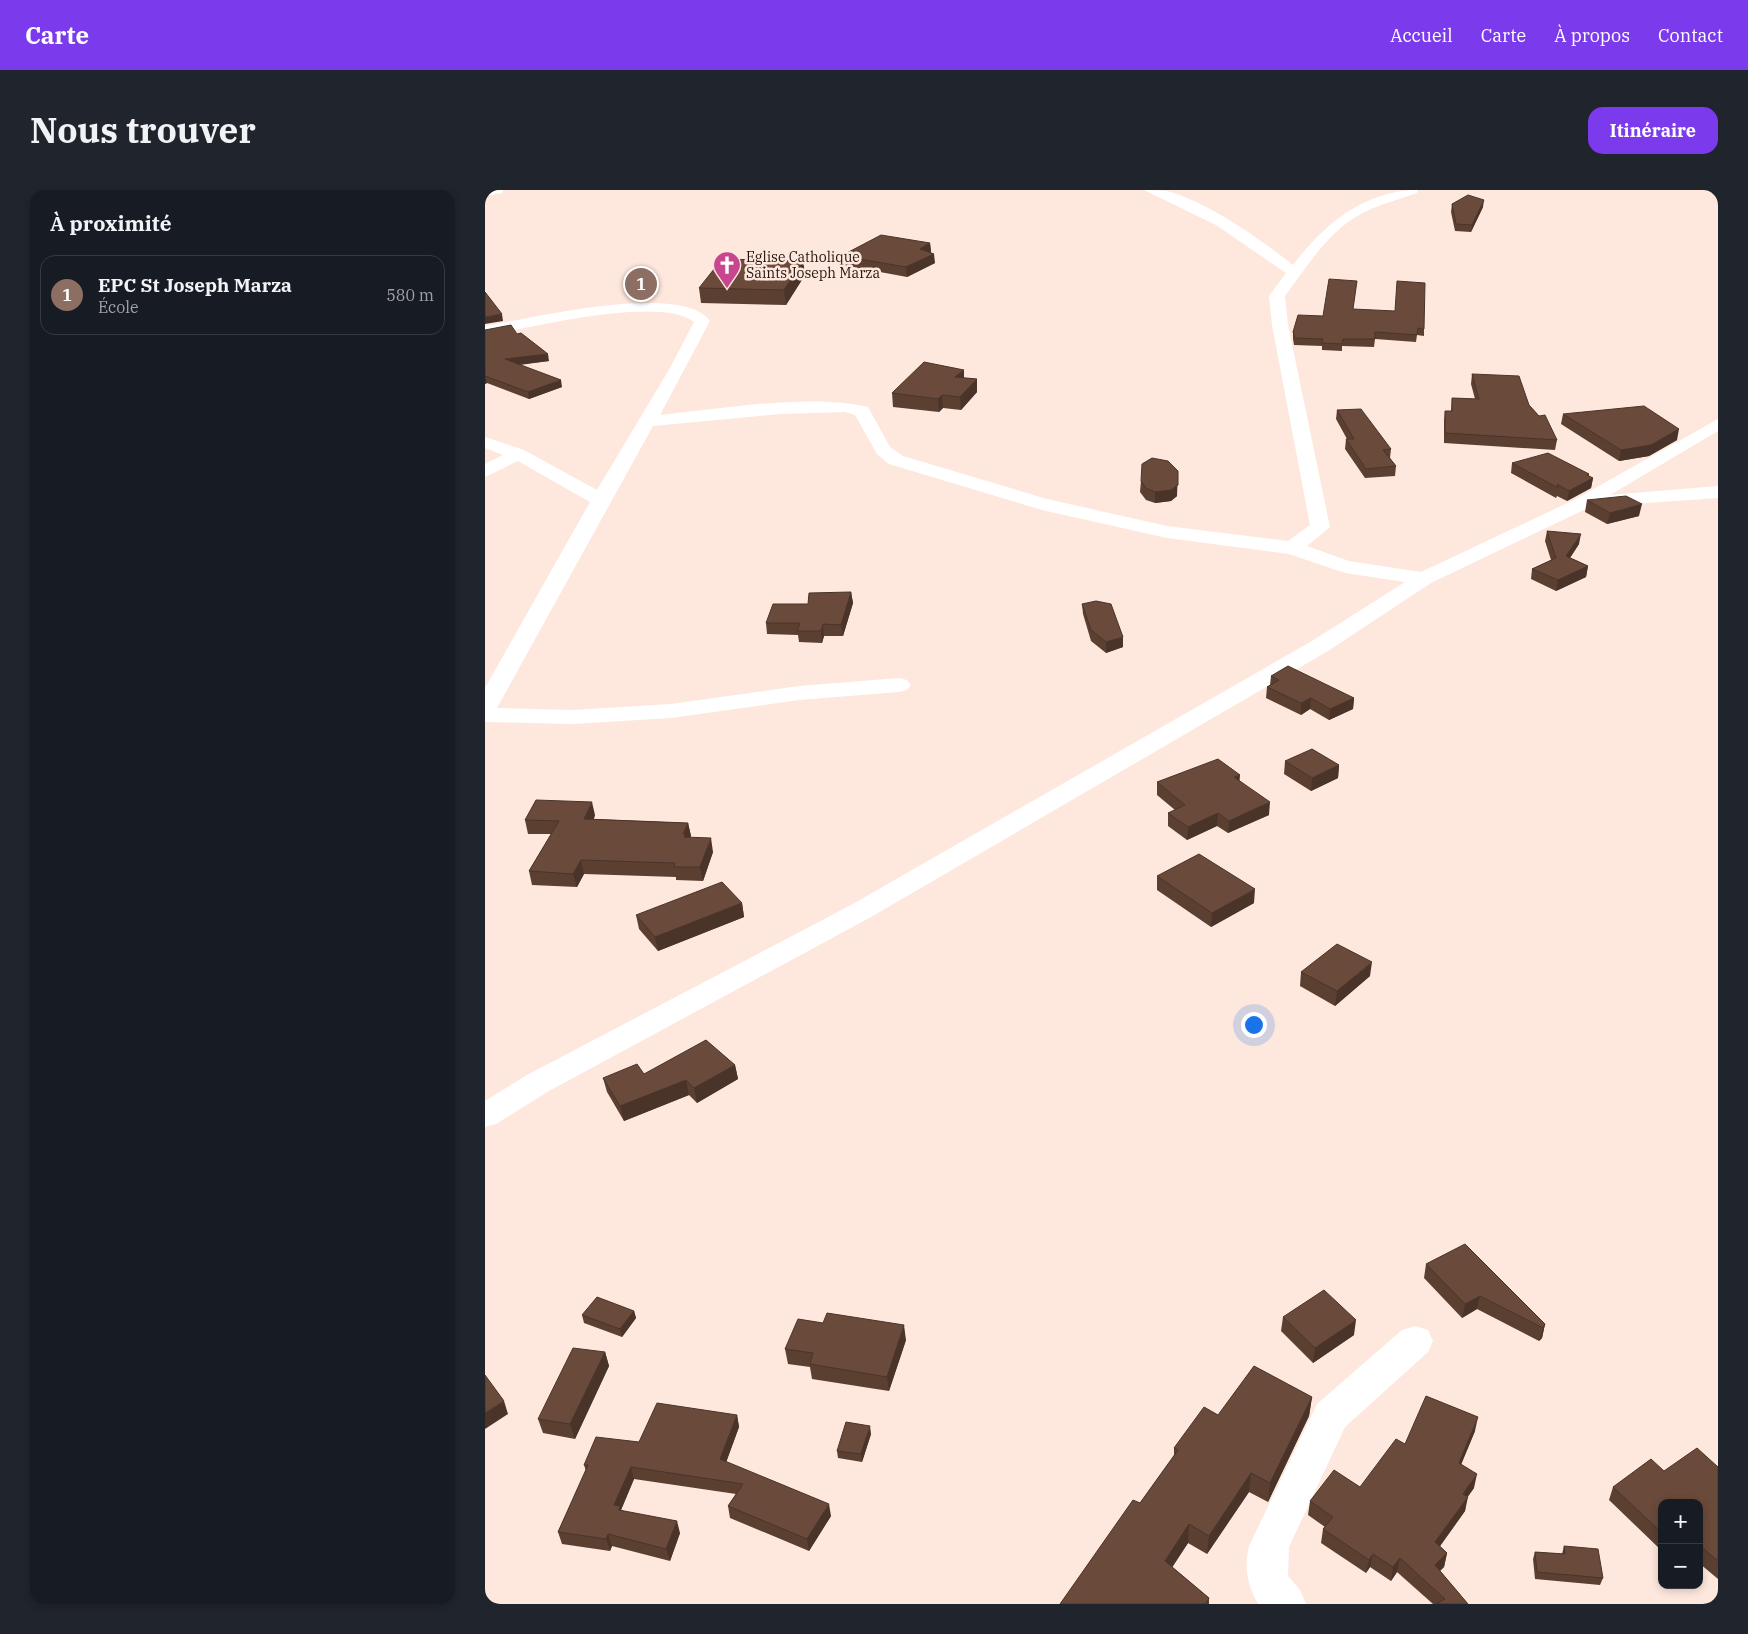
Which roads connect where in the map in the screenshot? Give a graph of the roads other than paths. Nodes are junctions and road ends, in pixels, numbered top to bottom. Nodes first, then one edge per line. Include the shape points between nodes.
1 (497, 190) edge
2 (1150, 190) edge
3 (1412, 190) edge
4 (485, 192) edge
5 (1295, 273) junction
6 (485, 331) edge
7 (647, 420) junction
8 (1718, 424) edge
9 (485, 442) edge
10 (518, 454) junction
11 (485, 471) edge
12 (1718, 492) edge
13 (601, 500) junction
14 (1581, 504) junction
15 (1292, 548) junction
16 (1424, 579) junction
17 (899, 685) dead end
18 (485, 709) edge
19 (485, 715) edge
20 (485, 1116) edge
21 (1415, 1341) dead end
22 (1285, 1604) edge

1 - 4 street
2 - 5 street via 1224,223
3 - 5 street via 1374,203 1348,217 1334,228
5 - 15 street via 1277,296 1278,311 1320,527
6 - 7 street via 601,311 654,308 688,311 702,321
7 - 13 street
7 - 15 street via 845,407 862,411 883,450 896,460 1041,504 1157,530
8 - 14 street
9 - 10 street
10 - 11 street
10 - 13 street
12 - 14 street
13 - 18 street
14 - 16 street
15 - 16 street via 1345,567
16 - 20 street via 1320,646 861,911 538,1083
17 - 19 street via 799,692 671,711 573,716
21 - 22 street via 1331,1416 1269,1546 1264,1565 1271,1590

